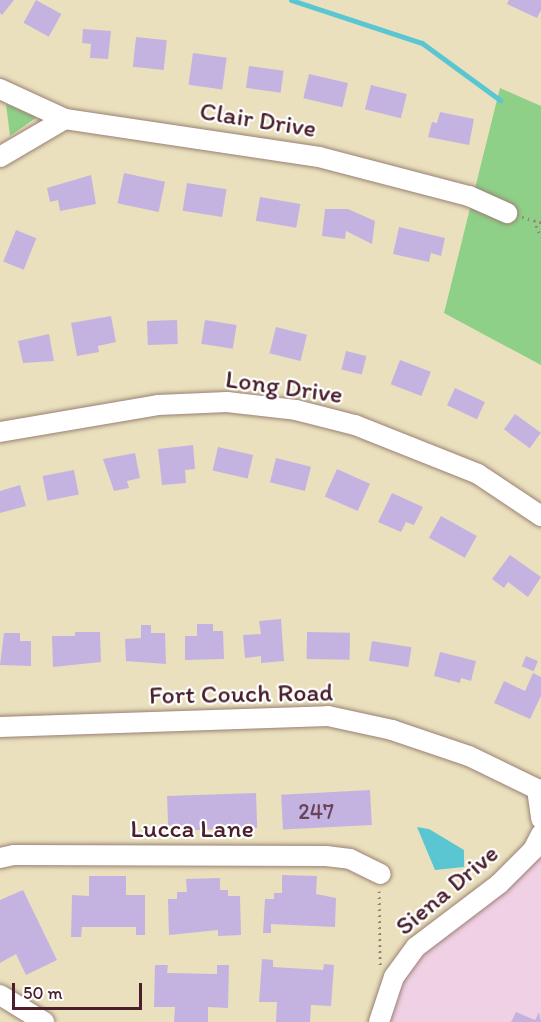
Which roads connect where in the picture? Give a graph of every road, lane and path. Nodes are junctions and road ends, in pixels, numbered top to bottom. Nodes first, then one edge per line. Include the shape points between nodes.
1 (0, 89) edge
2 (65, 119) junction
3 (0, 151) edge
4 (507, 213) dead end
5 (534, 220) dead end
6 (541, 237) edge
7 (0, 432) edge
8 (541, 516) edge
9 (0, 727) edge
10 (539, 790) edge
11 (541, 819) edge
12 (541, 834) edge
13 (0, 858) edge
14 (381, 874) joint
15 (380, 966) dead end
16 (0, 994) edge
17 (45, 1022) edge
18 (379, 1022) edge

1 - 2 street, Clair Drive
2 - 3 street
2 - 4 street, Clair Drive via 319,157 469,196
5 - 6 path
7 - 8 street, Long Drive via 158,405 227,402 296,410 355,425 478,474
9 - 10 street, Fort Couch Road via 328,716 392,730 469,756
10 - 11 street
12 - 18 street, Siena Drive via 533,849 499,884 416,947 394,976
13 - 14 street, Lucca Lane via 327,856 361,863
14 - 15 path via 377,913
16 - 17 street

